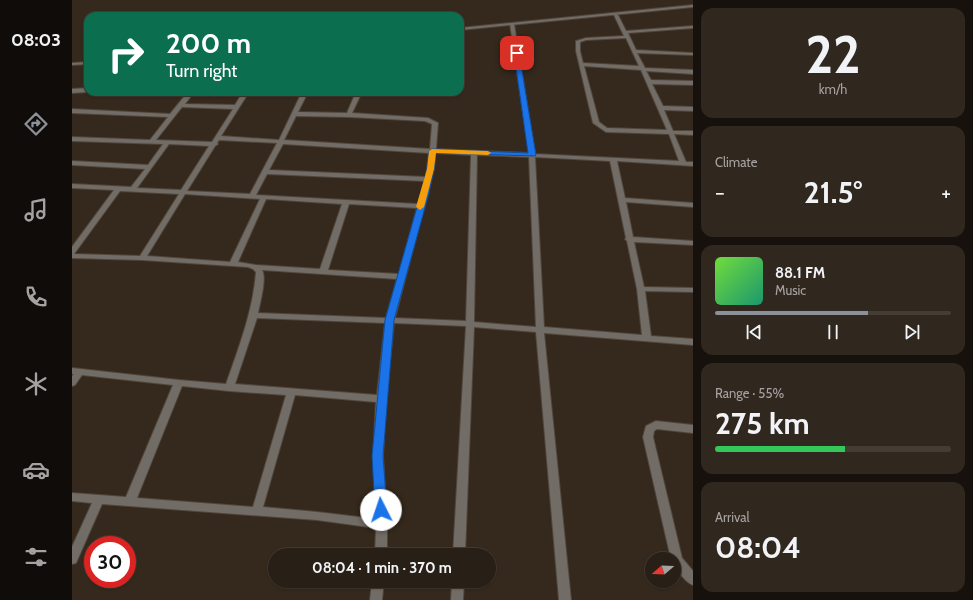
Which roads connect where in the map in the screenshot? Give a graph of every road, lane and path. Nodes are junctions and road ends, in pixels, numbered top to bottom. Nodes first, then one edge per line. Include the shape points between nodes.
1 (693, 6) edge
2 (616, 15) junction
3 (512, 24) junction
4 (693, 27) edge
5 (464, 29) edge
6 (626, 34) junction
7 (634, 52) junction
8 (693, 54) edge
9 (84, 63) edge
10 (72, 64) edge
11 (582, 64) junction
12 (642, 68) junction
13 (693, 72) edge
14 (649, 82) junction
15 (693, 83) edge
16 (84, 90) edge
17 (72, 92) edge
18 (188, 96) edge
19 (244, 96) edge
20 (303, 96) edge
21 (357, 96) edge
22 (180, 106) junction
23 (236, 108) junction
24 (660, 108) junction
25 (693, 109) edge
26 (72, 111) edge
27 (294, 114) junction
28 (350, 115) junction
29 (172, 116) junction
30 (672, 132) junction
31 (693, 133) edge
32 (72, 139) edge
33 (152, 141) junction
34 (216, 141) junction
35 (168, 142) junction
36 (280, 143) junction
37 (432, 151) junction
38 (474, 153) junction
39 (532, 155) junction
40 (613, 159) junction
41 (72, 163) edge
42 (683, 163) junction
43 (693, 164) edge
44 (149, 167) junction
45 (265, 172) junction
46 (427, 180) junction
47 (72, 186) edge
48 (118, 189) junction
49 (132, 190) junction
50 (184, 192) junction
51 (252, 196) junction
52 (264, 197) junction
53 (622, 200) junction
54 (346, 202) junction
55 (693, 205) edge
56 (420, 206) junction
57 (630, 239) junction
58 (693, 243) edge
59 (72, 252) edge
60 (72, 256) edge
61 (142, 258) junction
62 (234, 264) junction
63 (256, 267) junction
64 (323, 272) junction
65 (402, 276) junction
66 (641, 289) junction
67 (693, 290) edge
68 (253, 315) junction
69 (390, 320) junction
70 (470, 324) junction
71 (540, 330) junction
72 (647, 338) junction
73 (693, 342) edge
74 (76, 372) edge
75 (72, 383) edge
76 (179, 383) junction
77 (229, 388) junction
78 (290, 392) junction
79 (382, 399) junction
80 (693, 429) edge
81 (72, 497) edge
82 (99, 499) junction
83 (130, 501) junction
84 (257, 511) junction
85 (382, 524) junction
86 (381, 548) edge
87 (459, 548) edge
88 (72, 559) edge
89 (693, 580) edge
90 (377, 588) edge
91 (458, 588) edge
92 (376, 600) edge
93 (457, 600) edge
94 (565, 600) edge

1 - 2 street
2 - 3 street
2 - 6 street
3 - 5 street
3 - 39 street
4 - 6 street
6 - 7 street
6 - 11 street via 578,41
7 - 8 street
7 - 12 street
9 - 10 street
11 - 12 street
11 - 30 street via 596,123 601,128
12 - 13 street
12 - 14 street
14 - 15 street
14 - 24 street
16 - 17 street
18 - 22 street
19 - 23 street
20 - 27 street
21 - 28 street
22 - 23 street
22 - 29 street
23 - 34 street
24 - 25 street
24 - 30 street
26 - 29 street
27 - 28 street
27 - 36 street
28 - 37 street via 432,121 435,123
29 - 33 street
30 - 31 street
30 - 42 street
32 - 33 street
33 - 35 street
34 - 35 street
34 - 36 street
34 - 50 street
35 - 44 street
36 - 37 street
36 - 45 street
37 - 38 street
37 - 46 street via 431,169
38 - 39 street
38 - 70 street
39 - 40 street
39 - 71 street
40 - 42 street
40 - 53 street
41 - 44 street
42 - 43 street
44 - 49 street
45 - 46 street
45 - 51 street
46 - 56 street
47 - 48 street
48 - 49 street
48 - 59 street
49 - 50 street
50 - 51 street
50 - 61 street
51 - 52 street
52 - 54 street
52 - 62 street
53 - 55 street
53 - 57 street
54 - 56 street
54 - 64 street
56 - 65 street
57 - 58 street
57 - 66 street
60 - 61 street
61 - 62 street
62 - 63 street
63 - 64 street
63 - 68 street via 260,272 260,282
64 - 65 street
65 - 69 street
66 - 67 street
66 - 72 street
68 - 69 street
68 - 77 street
69 - 70 street
69 - 79 street
70 - 71 street
70 - 87 street
71 - 72 street
71 - 94 street
72 - 73 street
74 - 75 street
74 - 76 street via 152,378
76 - 77 street
76 - 83 street
77 - 78 street
78 - 79 street
78 - 84 street
79 - 85 street via 378,456
80 - 89 street via 656,425 649,429 648,438 677,560
81 - 82 street
82 - 83 street
82 - 88 street
83 - 84 street
84 - 85 street
85 - 86 street
90 - 92 street
91 - 93 street

